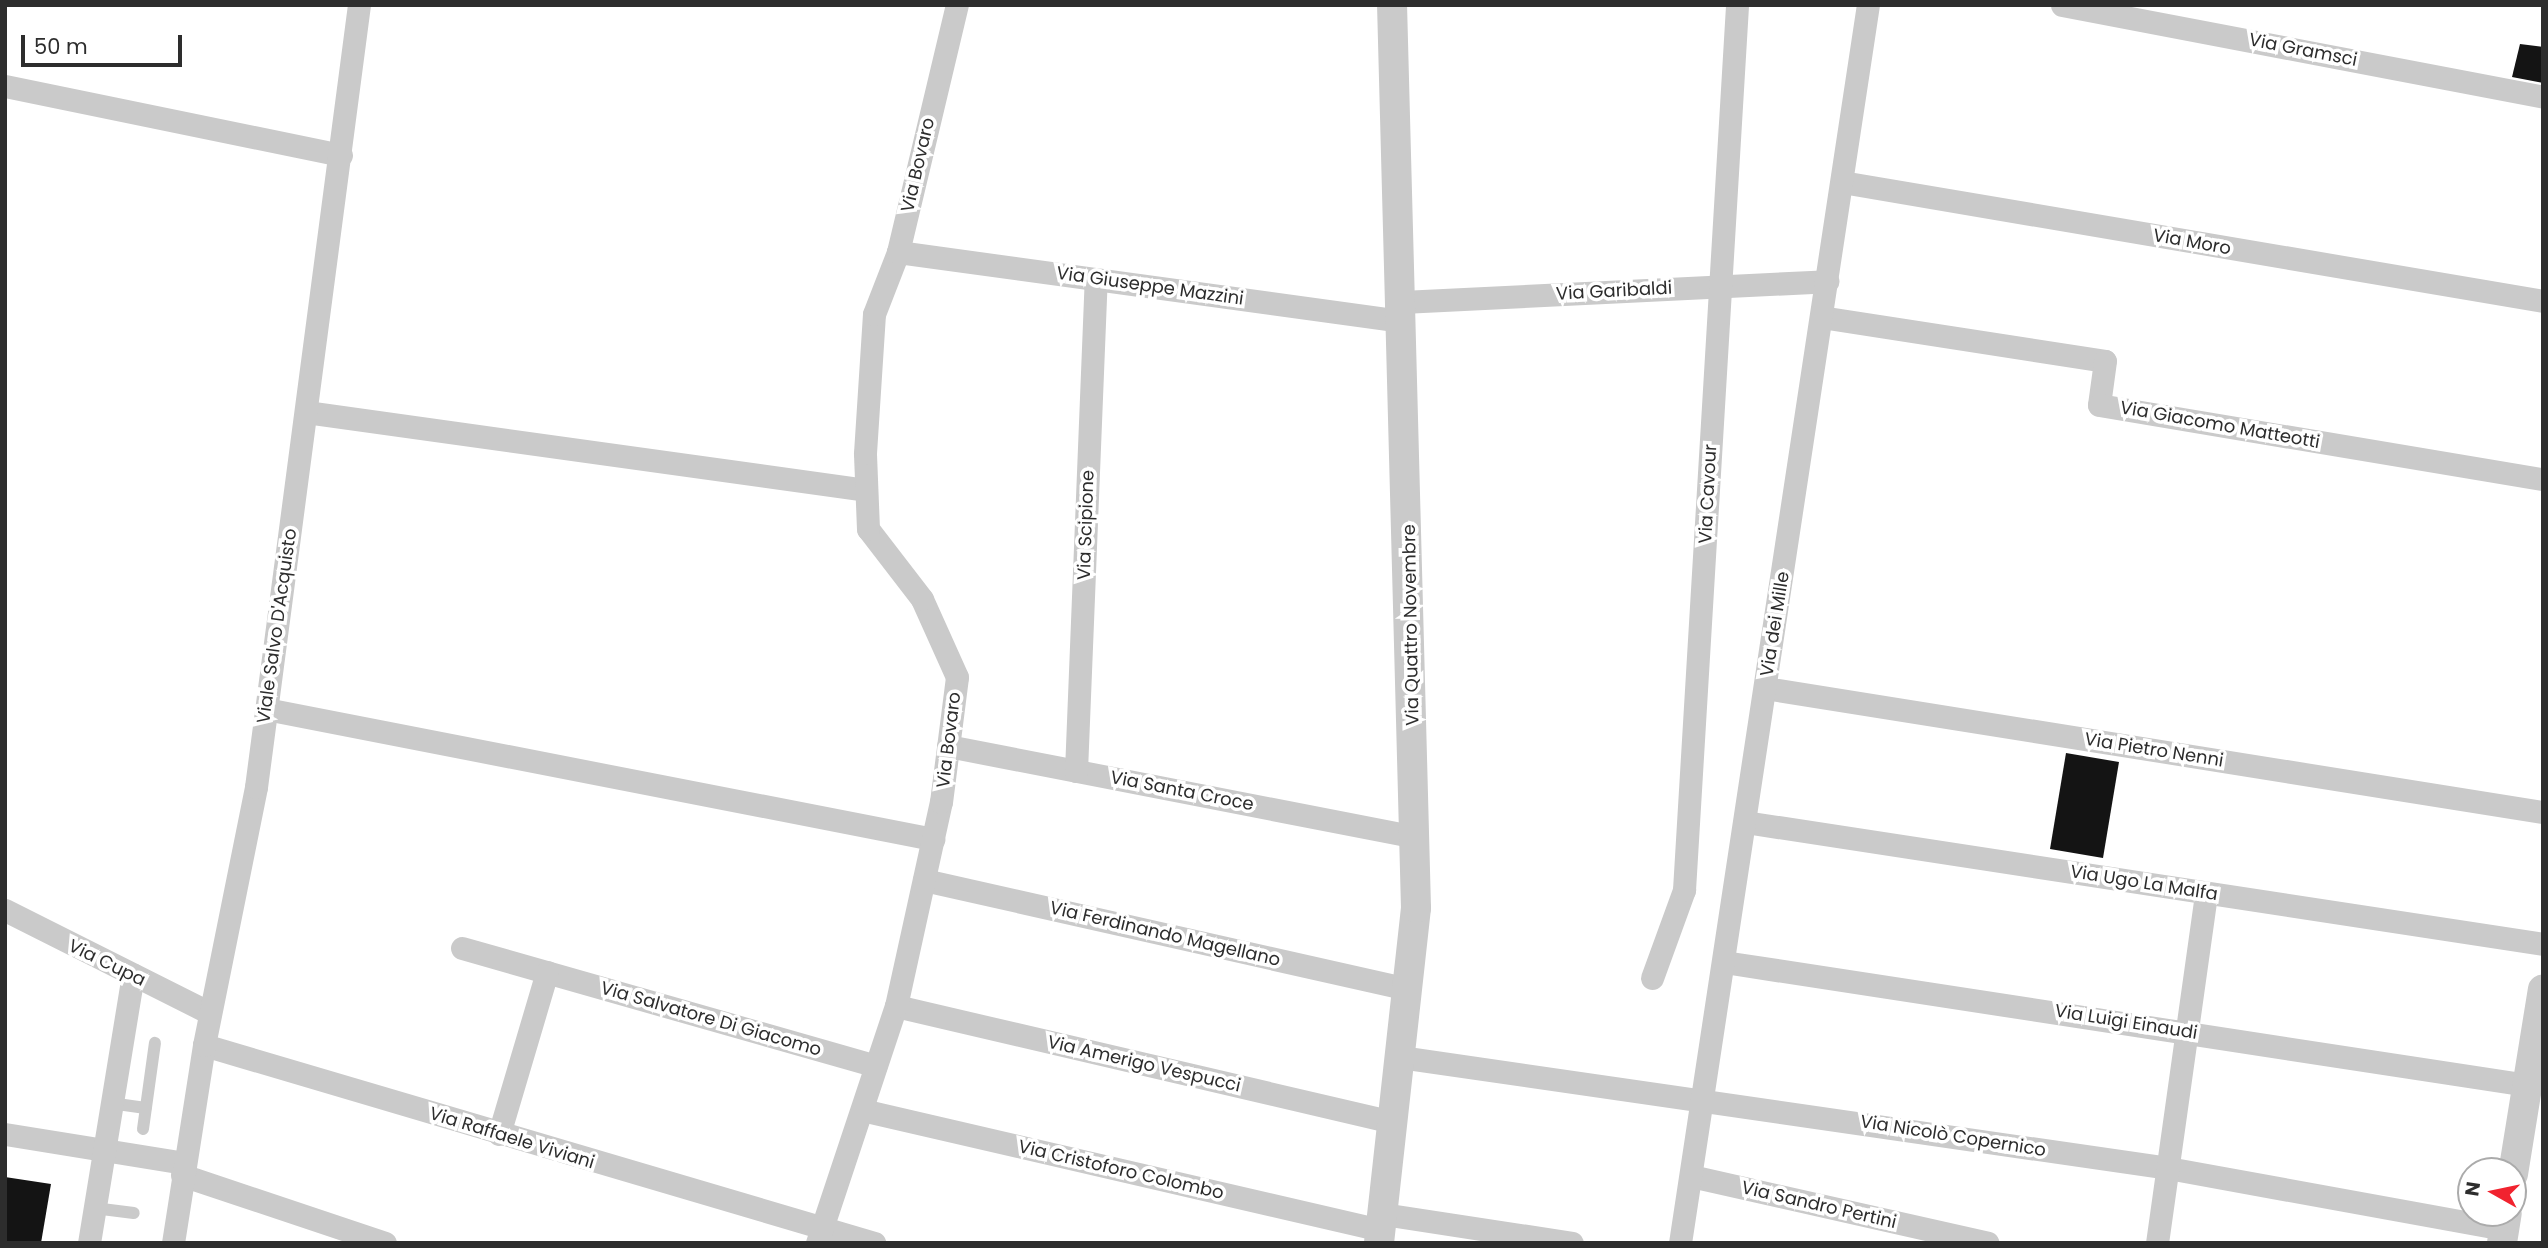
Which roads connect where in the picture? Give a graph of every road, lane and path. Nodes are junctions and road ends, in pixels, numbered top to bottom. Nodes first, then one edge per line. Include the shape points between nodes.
1 (359, 5) edge
2 (957, 5) edge
3 (1392, 5) edge
4 (1737, 5) edge
5 (1868, 5) edge
6 (2062, 5) edge
7 (5, 86) edge
8 (2543, 97) edge
9 (341, 155) junction
10 (1842, 182) junction
11 (898, 252) junction
12 (1096, 279) junction
13 (1827, 281) junction
14 (1720, 286) junction
15 (2543, 301) edge
16 (1402, 312) junction
17 (1821, 317) junction
18 (306, 412) junction
19 (2543, 479) edge
20 (866, 491) junction
21 (1765, 688) junction
22 (266, 709) junction
23 (948, 746) junction
24 (1076, 771) junction
25 (2543, 812) edge
26 (1745, 822) junction
27 (1416, 837) junction
28 (933, 839) junction
29 (924, 880) junction
30 (2206, 893) junction
31 (5, 910) edge
32 (2543, 944) edge
33 (462, 947) dead end
34 (1724, 962) junction
35 (547, 972) junction
36 (133, 975) junction
37 (1653, 978) dead end
38 (1407, 989) junction
39 (2543, 989) edge
40 (896, 1006) junction
41 (211, 1013) junction
42 (2540, 1022) edge
43 (2188, 1031) junction
44 (155, 1043) dead end
45 (204, 1045) junction
46 (1399, 1058) junction
47 (876, 1066) junction
48 (2527, 1085) junction
49 (1704, 1098) junction
50 (110, 1103) junction
51 (146, 1108) junction
52 (862, 1110) junction
53 (1393, 1122) junction
54 (143, 1129) dead end
55 (5, 1134) edge
56 (499, 1134) junction
57 (103, 1150) junction
58 (2516, 1157) edge
59 (2168, 1168) junction
60 (183, 1169) junction
61 (1690, 1176) junction
62 (94, 1208) junction
63 (134, 1213) dead end
64 (1381, 1229) edge
65 (2504, 1234) edge
66 (819, 1237) edge
67 (89, 1243) edge
68 (173, 1243) edge
69 (385, 1243) edge
70 (874, 1243) edge
71 (1572, 1243) edge
72 (1680, 1243) edge
73 (1987, 1243) edge
74 (2157, 1243) edge

1 - 9 street, Viale Salvo D'Acquisto
2 - 11 street, Via Bovaro
3 - 16 street, Via Quattro Novembre
4 - 14 street, Via Cavour
5 - 10 street, Via dei Mille
6 - 8 street, Via Gramsci
7 - 9 street
9 - 18 street, Viale Salvo D'Acquisto
10 - 13 street, Via dei Mille
10 - 15 street, Via Moro
11 - 12 street, Via Giuseppe Mazzini
11 - 20 street, Via Bovaro via 874,314
12 - 16 street, Via Giuseppe Mazzini
12 - 24 street, Via Scipione
13 - 14 street, Via Garibaldi
13 - 17 street, Via dei Mille
14 - 16 street, Via Garibaldi
14 - 37 street, Via Cavour via 1684,890
16 - 27 street, Via Quattro Novembre
17 - 19 street, Via Giacomo Matteotti via 2105,361 2099,405
17 - 21 street, Via dei Mille
18 - 20 street
18 - 22 street, Viale Salvo D'Acquisto
20 - 23 street, Via Bovaro via 868,529 922,599 957,677
21 - 25 street, Via Pietro Nenni
21 - 26 street, Via dei Mille
22 - 28 street
22 - 41 street, Viale Salvo D'Acquisto
23 - 24 street, Via Santa Croce
23 - 28 street, Via Bovaro
24 - 27 street, Via Santa Croce
26 - 30 street, Via Ugo La Malfa
26 - 34 street, Via dei Mille
27 - 38 street, Via Quattro Novembre
28 - 29 street, Via Bovaro
29 - 38 street, Via Ferdinando Magellano
29 - 40 street, Via Bovaro
30 - 32 street, Via Ugo La Malfa
30 - 43 street
31 - 36 street, Via Cupa
33 - 35 street, Via Salvatore Di Giacomo
34 - 43 street, Via Luigi Einaudi
34 - 49 street, Via dei Mille
35 - 47 street, Via Salvatore Di Giacomo
35 - 56 street
36 - 41 street, Via Cupa
36 - 50 street
38 - 46 street, Via Quattro Novembre
39 - 42 street
40 - 47 street, Via Bovaro
40 - 53 street, Via Amerigo Vespucci
41 - 45 street, Viale Salvo D'Acquisto
42 - 48 street
43 - 48 street, Via Luigi Einaudi
43 - 59 street
44 - 51 lane
45 - 56 street, Via Raffaele Viviani
45 - 60 street, Viale Salvo D'Acquisto
46 - 49 street, Via Nicolò Copernico
46 - 53 street, Via Quattro Novembre
47 - 52 street, Via Bovaro
48 - 58 street
49 - 59 street, Via Nicolò Copernico
49 - 61 street, Via dei Mille
50 - 51 lane
50 - 57 street
51 - 54 lane
52 - 64 street, Via Cristoforo Colombo
52 - 66 street, Via Bovaro
53 - 64 street, Via Quattro Novembre
55 - 57 street
56 - 66 street, Via Raffaele Viviani
57 - 60 street
57 - 62 street
59 - 65 street, Via Nicolò Copernico
59 - 74 street
60 - 68 street, Viale Salvo D'Acquisto
60 - 69 street
61 - 72 street, Via dei Mille
61 - 73 street, Via Sandro Pertini
62 - 63 lane
62 - 67 street
64 - 71 street, Via Cristoforo Colombo
66 - 70 street, Via Raffaele Viviani

